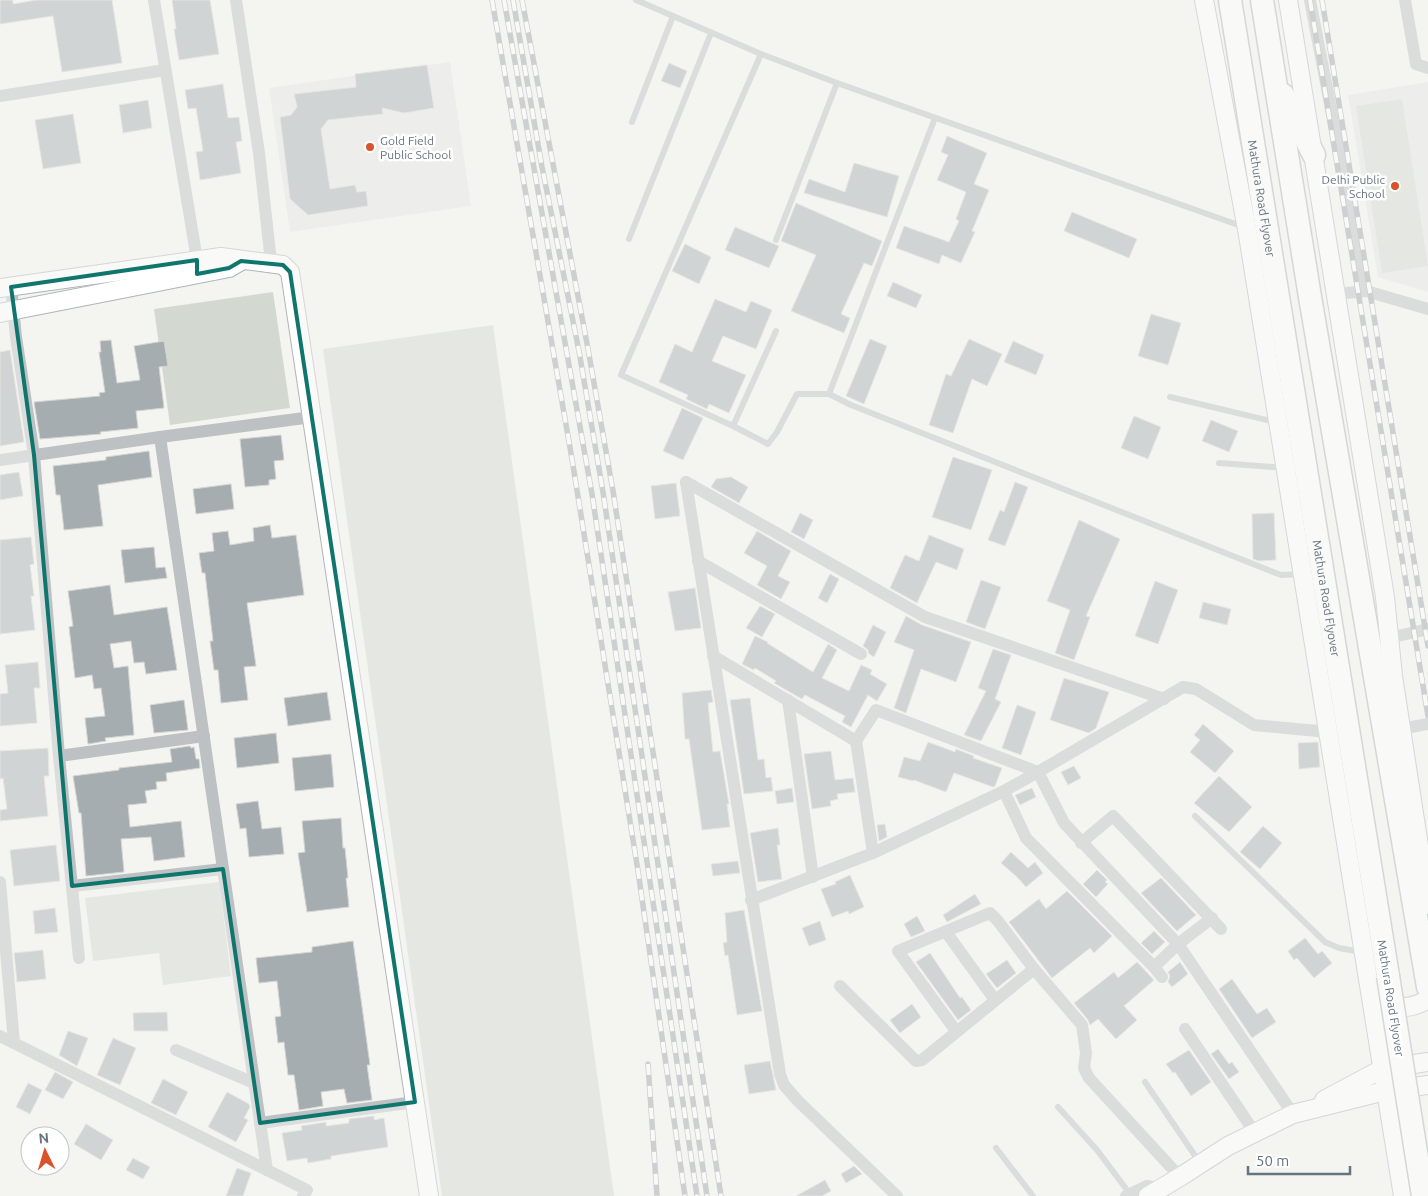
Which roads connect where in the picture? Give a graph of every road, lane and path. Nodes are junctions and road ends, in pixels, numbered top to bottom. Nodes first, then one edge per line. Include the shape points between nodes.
1 (154, 0) edge
2 (236, 0) edge
3 (636, 0) edge
4 (1204, 0) edge
5 (1230, 0) edge
6 (1262, 0) edge
7 (1288, 0) edge
8 (1310, 0) edge
9 (1405, 0) edge
10 (673, 16) junction
11 (711, 33) junction
12 (761, 54) junction
13 (1428, 68) edge
14 (165, 70) junction
15 (1275, 81) junction
16 (838, 83) junction
17 (0, 96) edge
18 (934, 118) junction
19 (632, 122) dead end
20 (1314, 155) junction
21 (1248, 229) junction
22 (629, 239) dead end
23 (776, 240) dead end
24 (270, 262) junction
25 (197, 267) junction
26 (5, 287) edge
27 (1366, 291) junction
28 (1337, 294) junction
29 (1428, 309) edge
30 (7, 312) edge
31 (776, 331) dead end
32 (828, 394) junction
33 (1170, 397) dead end
34 (312, 417) junction
35 (1279, 423) junction
36 (733, 426) junction
37 (160, 436) junction
38 (34, 455) junction
39 (0, 460) edge
40 (1219, 463) dead end
41 (1286, 468) junction
42 (698, 561) junction
43 (1304, 574) junction
44 (1428, 629) edge
45 (1389, 638) junction
46 (860, 654) dead end
47 (713, 656) junction
48 (1164, 699) junction
49 (788, 700) junction
50 (1428, 724) edge
51 (1401, 729) junction
52 (1328, 732) junction
53 (204, 736) junction
54 (856, 740) junction
55 (59, 756) junction
56 (1038, 772) junction
57 (1004, 791) junction
58 (1195, 816) dead end
59 (1081, 843) junction
60 (873, 853) junction
61 (223, 869) junction
62 (813, 876) junction
63 (0, 882) edge
64 (72, 886) junction
65 (751, 900) junction
66 (1427, 900) edge
67 (1, 911) edge
68 (1212, 918) junction
69 (1222, 929) dead end
70 (946, 932) junction
71 (1178, 944) junction
72 (1364, 952) junction
73 (79, 958) dead end
74 (1034, 969) junction
75 (840, 986) dead end
76 (1428, 987) edge
77 (1369, 990) junction
78 (995, 1000) junction
79 (1428, 1000) edge
80 (1185, 1029) dead end
81 (956, 1031) junction
82 (0, 1036) edge
83 (14, 1043) junction
84 (176, 1050) dead end
85 (1428, 1062) edge
86 (1382, 1069) junction
87 (254, 1082) junction
88 (1144, 1082) dead end
89 (1428, 1085) edge
90 (1385, 1091) junction
91 (415, 1102) junction
92 (1058, 1107) dead end
93 (1297, 1113) junction
94 (260, 1123) junction
95 (1256, 1132) junction
96 (996, 1148) dead end
97 (1200, 1164) junction
98 (267, 1170) junction
99 (1180, 1178) junction
100 (1158, 1193) edge
101 (1128, 1195) edge
102 (303, 1196) edge
103 (429, 1196) edge
104 (897, 1196) edge
105 (1032, 1196) edge
106 (1402, 1196) edge
107 (1422, 1196) edge

1 - 14 street
2 - 24 street
3 - 10 lane
4 - 21 main road
5 - 107 highway, Mathura Road Flyover, bridge
6 - 15 highway
7 - 20 main road
8 - 27 street
9 - 13 street via 1416,64
10 - 11 lane
10 - 19 lane
11 - 12 lane
11 - 22 lane
12 - 16 lane
12 - 36 lane via 621,374
14 - 17 street
14 - 25 street
15 - 20 highway
15 - 76 highway
16 - 18 lane
16 - 23 lane
18 - 21 lane
18 - 32 lane
20 - 28 main road
21 - 35 main road
24 - 25 main road via 240,261 230,268
24 - 34 main road via 283,265 290,272
25 - 26 main road
25 - 30 main road
26 - 30 street
27 - 28 street
27 - 29 street
28 - 45 main road
30 - 38 street
31 - 36 lane
32 - 36 lane via 797,394 768,444
32 - 43 lane via 1281,574
33 - 35 lane
34 - 37 street
34 - 91 main road
35 - 41 main road
37 - 38 street
37 - 53 street
38 - 39 street
38 - 55 street
40 - 41 lane
41 - 43 main road
42 - 46 street
42 - 47 street
42 - 48 street via 686,482 924,617
43 - 52 main road
44 - 45 street
45 - 51 main road
47 - 49 street
47 - 65 street
48 - 52 street via 1183,687 1196,689 1254,725
48 - 56 street
49 - 54 street
49 - 62 street
50 - 51 street
51 - 66 main road
52 - 72 main road
53 - 55 street
53 - 61 street
54 - 56 street via 876,710
54 - 60 street
55 - 64 street
56 - 57 street
56 - 59 street via 1064,823
57 - 60 street
57 - 71 street via 1026,838 1158,972
58 - 72 lane via 1325,942
59 - 68 street via 1113,816
59 - 71 street
60 - 62 street
61 - 64 street
61 - 87 street
62 - 65 street
63 - 67 street
64 - 73 street
65 - 104 street via 784,1086
67 - 83 street
68 - 69 street
68 - 71 street
70 - 74 street via 990,913
70 - 78 street
70 - 81 street via 898,951
71 - 93 street
72 - 77 main road
74 - 78 street
74 - 99 street via 1082,1025 1086,1053 1084,1068 1089,1078
75 - 81 street via 916,1061 922,1060
77 - 79 main road via 1385,1003 1402,1008
77 - 86 main road
78 - 81 street
80 - 95 street
82 - 83 street
83 - 98 street
84 - 87 street
85 - 86 main road
86 - 90 main road
86 - 93 main road
87 - 94 street
88 - 97 lane
89 - 90 main road
90 - 93 main road
90 - 106 main road
91 - 94 street
91 - 103 main road
92 - 101 lane via 1096,1150
93 - 95 main road
94 - 98 street
95 - 97 main road
96 - 105 lane
97 - 99 main road
98 - 102 street via 307,1190
99 - 100 main road
100 - 101 street via 1147,1186

